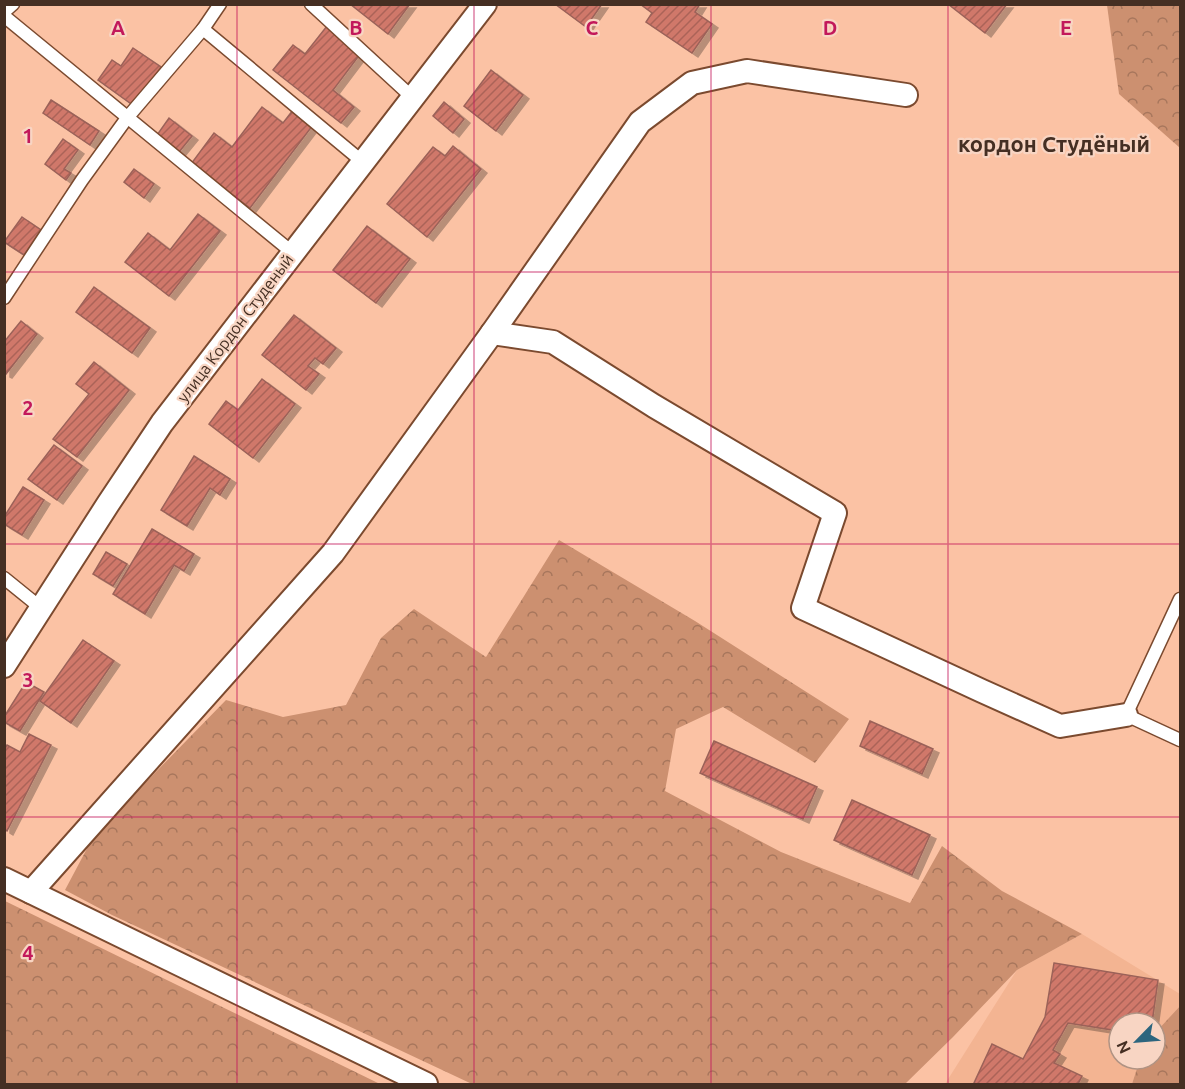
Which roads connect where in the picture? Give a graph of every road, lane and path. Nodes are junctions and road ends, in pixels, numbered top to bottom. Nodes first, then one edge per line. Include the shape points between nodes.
1 (14, 4) edge
2 (220, 4) edge
3 (311, 4) edge
4 (485, 4) edge
5 (4, 14) edge
6 (203, 29) junction
7 (906, 94) dead end
8 (413, 98) junction
9 (127, 118) junction
10 (364, 163) junction
11 (293, 253) junction
12 (4, 298) edge
13 (492, 333) junction
14 (4, 578) edge
15 (1180, 599) edge
16 (41, 608) junction
17 (4, 666) edge
18 (1126, 715) junction
19 (1180, 740) edge
20 (4, 879) edge
21 (31, 891) junction
22 (426, 1084) edge

1 - 5 lane
2 - 6 lane
3 - 8 lane
4 - 8 street, улица Кордон Студеный
5 - 9 lane
6 - 9 lane
6 - 10 lane
7 - 13 street via 747,71 692,83 640,122
8 - 10 street, улица Кордон Студеный
9 - 11 lane
9 - 12 lane
10 - 11 street, улица Кордон Студеный
11 - 16 street, улица Кордон Студеный via 162,423
13 - 18 street via 553,342 835,513 803,608 1060,726
13 - 21 street via 333,553
14 - 16 lane
15 - 18 lane
16 - 17 street, улица Кордон Студеный
18 - 19 lane
20 - 21 street
21 - 22 street

